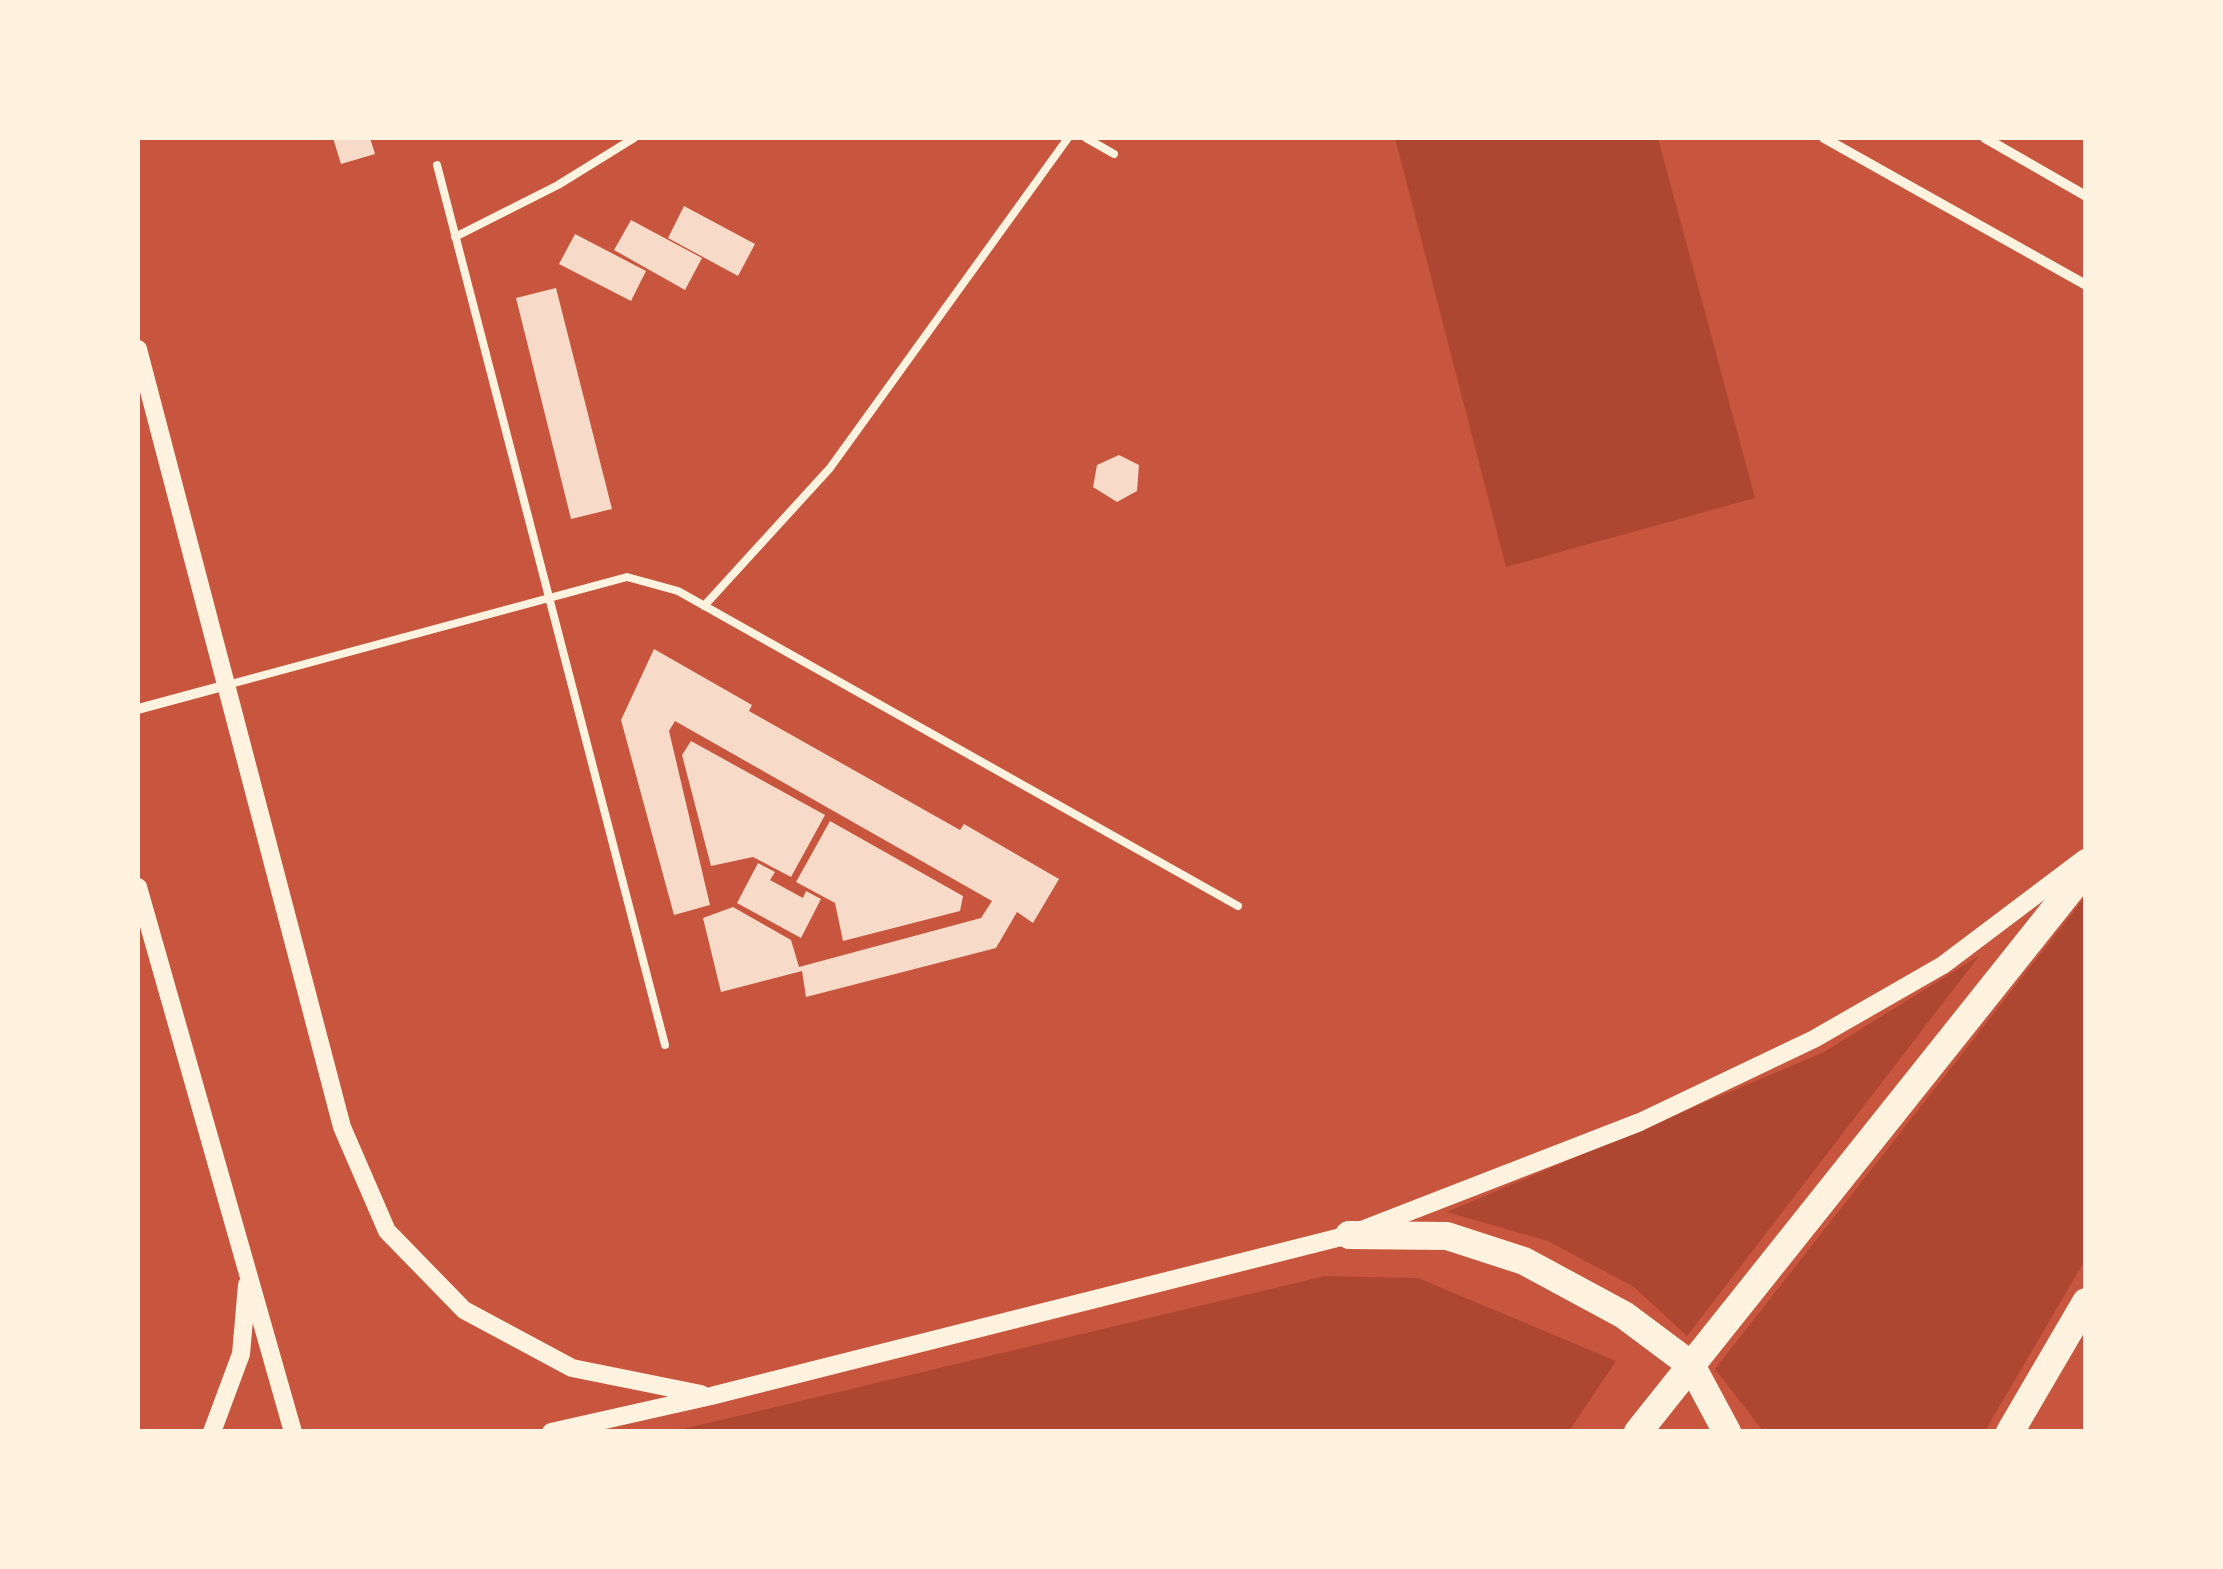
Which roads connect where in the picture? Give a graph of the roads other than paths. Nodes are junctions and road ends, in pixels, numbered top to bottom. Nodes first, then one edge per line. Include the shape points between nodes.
1 (634, 138) edge
2 (1068, 138) edge
3 (1086, 138) edge
4 (1824, 138) edge
5 (1986, 138) edge
6 (1114, 154) dead end
7 (437, 165) dead end
8 (2086, 196) edge
9 (455, 237) junction
10 (2086, 285) edge
11 (138, 350) edge
12 (550, 600) junction
13 (704, 606) junction
14 (227, 685) junction
15 (138, 708) edge
16 (2086, 857) edge
17 (2086, 870) edge
18 (138, 887) edge
19 (1238, 906) dead end
20 (665, 1045) dead end
21 (1349, 1235) junction
22 (248, 1274) junction
23 (2086, 1302) edge
24 (1690, 1364) junction
25 (712, 1396) junction
26 (212, 1432) edge
27 (293, 1432) edge
28 (550, 1432) edge
29 (1638, 1432) edge
30 (1727, 1432) edge
31 (2010, 1432) edge

1 - 9 lane
2 - 13 lane via 830,468
3 - 6 lane
4 - 10 street
5 - 8 street
7 - 9 lane
9 - 12 lane
11 - 14 street
12 - 13 lane via 627,577 650,580
12 - 14 lane
12 - 20 lane
13 - 19 lane
14 - 15 street
14 - 25 street via 342,1127 386,1231 464,1310 572,1368
16 - 21 street via 1942,965 1814,1039 1640,1122
17 - 24 highway
18 - 22 street
21 - 24 highway via 1446,1236 1524,1261 1624,1315
21 - 25 street
22 - 26 street via 241,1354
22 - 27 street
23 - 31 highway
24 - 29 highway
24 - 30 highway
25 - 28 street

